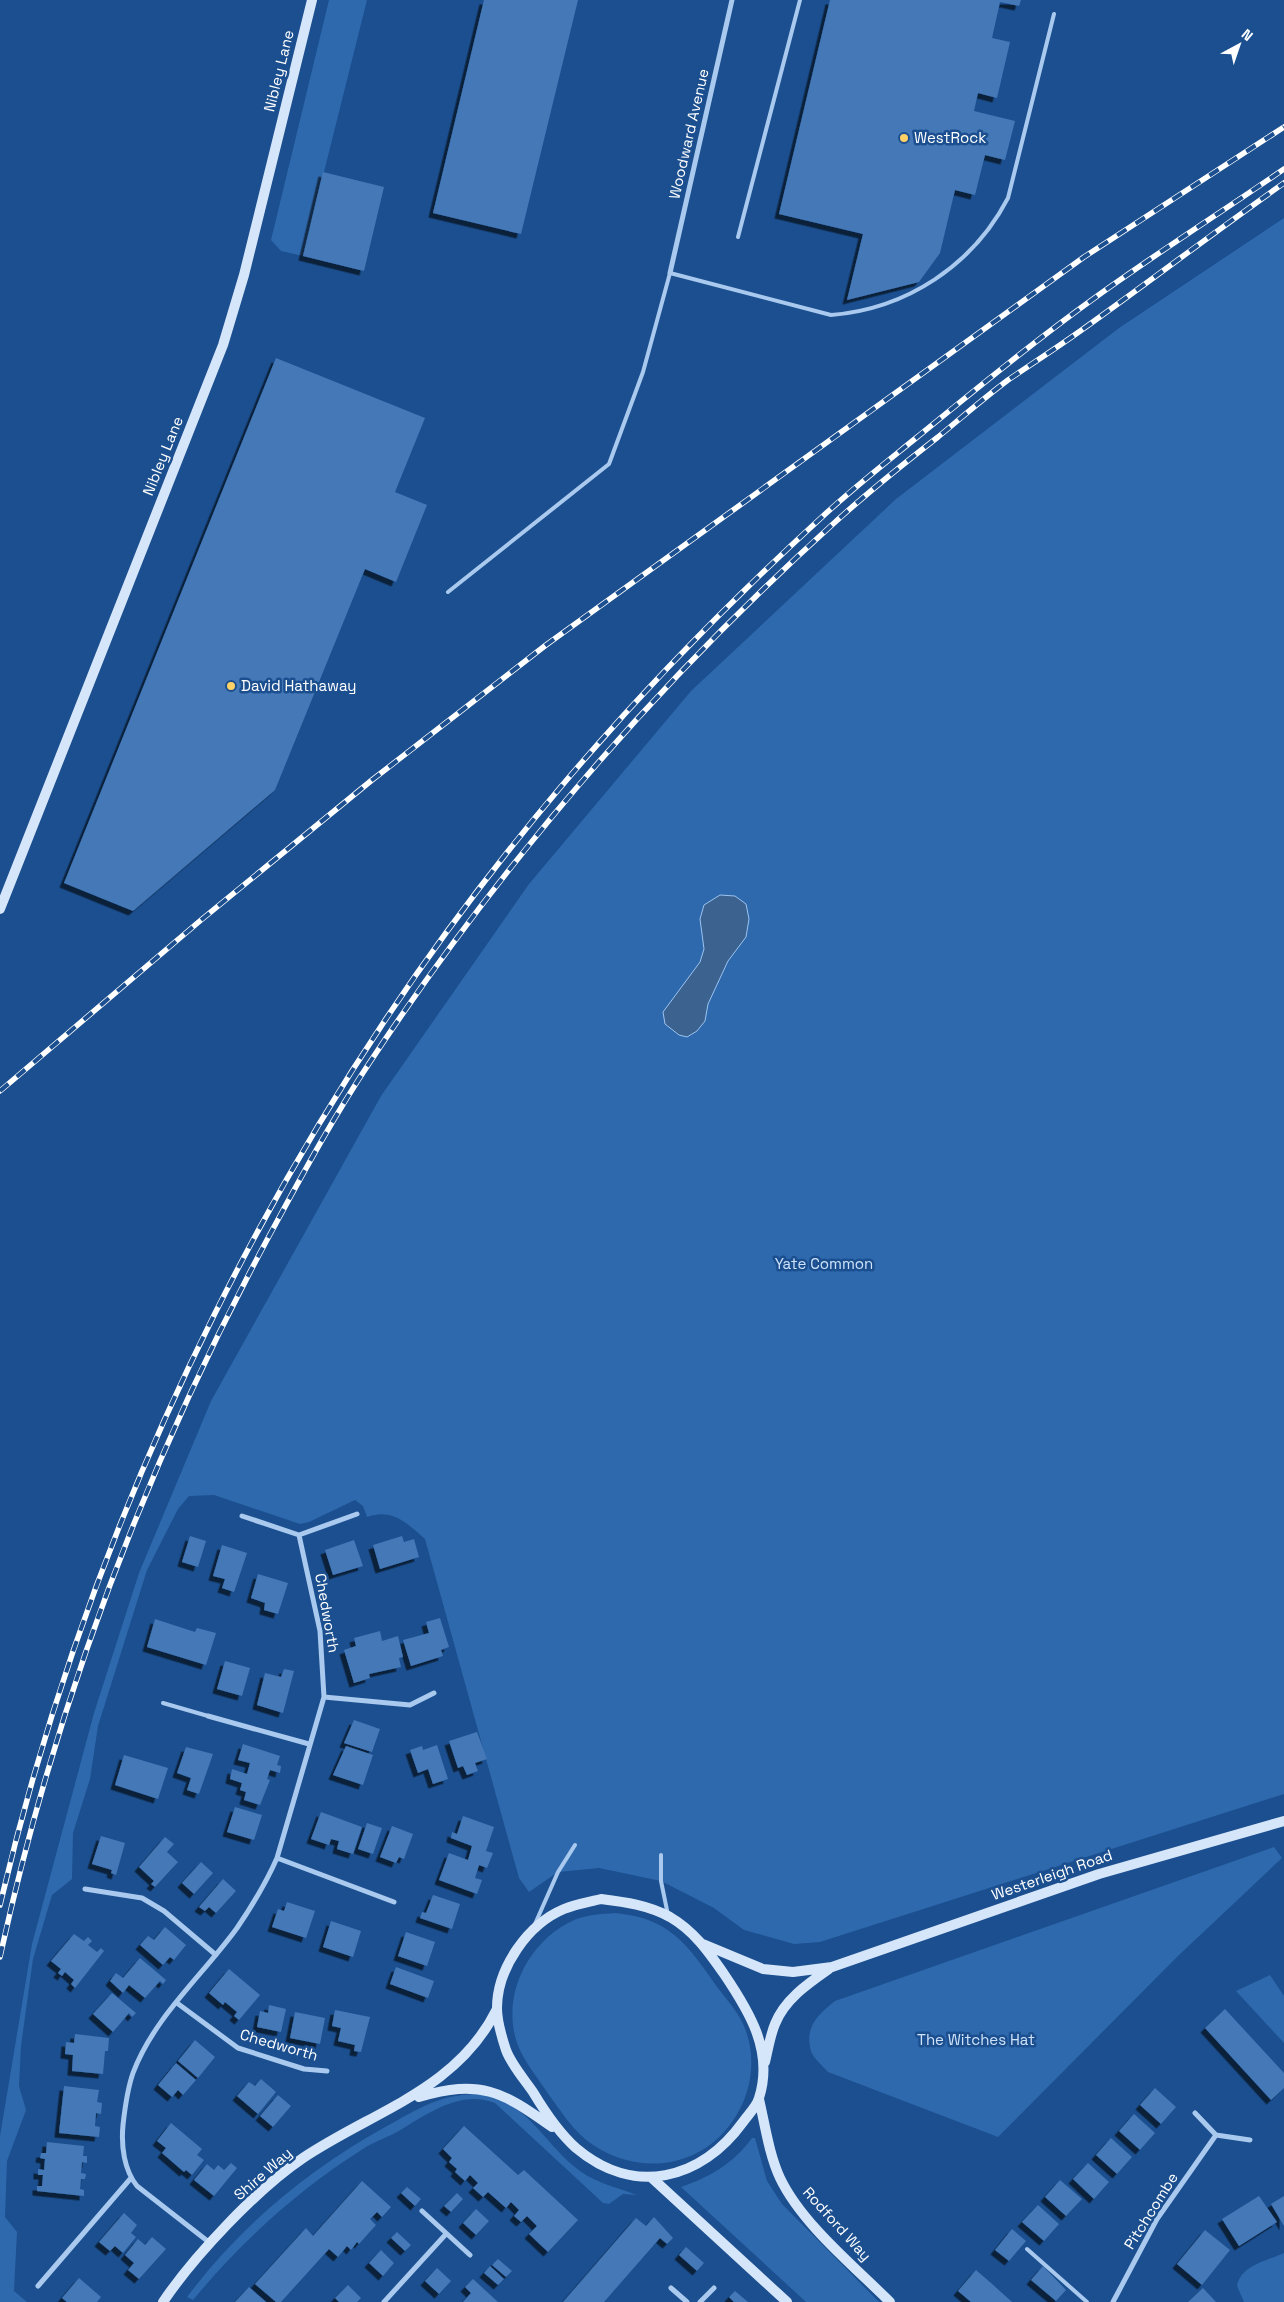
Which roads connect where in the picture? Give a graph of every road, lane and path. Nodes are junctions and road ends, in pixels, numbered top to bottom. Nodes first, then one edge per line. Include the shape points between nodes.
1 (312, 0) edge
2 (732, 0) edge
3 (800, 0) edge
4 (1054, 14) dead end
5 (738, 237) dead end
6 (670, 273) junction
7 (448, 592) dead end
8 (0, 910) edge
9 (356, 1514) dead end
10 (242, 1516) dead end
11 (299, 1534) junction
12 (434, 1693) dead end
13 (324, 1697) junction
14 (163, 1702) dead end
15 (208, 1716) joint
16 (309, 1744) junction
17 (1284, 1820) edge
18 (575, 1845) dead end
19 (661, 1856) dead end
20 (277, 1858) junction
21 (85, 1888) dead end
22 (394, 1902) dead end
23 (668, 1916) junction
24 (532, 1930) junction
25 (702, 1943) junction
26 (216, 1955) junction
27 (832, 1967) junction
28 (177, 2003) junction
29 (497, 2008) junction
30 (764, 2065) junction
31 (327, 2071) dead end
32 (759, 2099) junction
33 (408, 2100) junction
34 (1194, 2113) dead end
35 (1216, 2135) junction
36 (566, 2137) junction
37 (1250, 2140) dead end
38 (131, 2178) junction
39 (652, 2178) junction
40 (422, 2211) dead end
41 (446, 2234) junction
42 (210, 2243) junction
43 (1027, 2249) dead end
44 (470, 2255) dead end
45 (38, 2286) dead end
46 (671, 2288) dead end
47 (714, 2288) dead end
48 (163, 2302) edge
49 (384, 2302) edge
50 (687, 2302) edge
51 (700, 2302) edge
52 (787, 2302) edge
53 (890, 2302) edge
54 (1087, 2302) edge
55 (1112, 2302) edge

1 - 8 street, Nibley Lane via 244,275 223,345
2 - 6 street, Woodward Avenue
3 - 5 lane
4 - 6 lane via 1008,198 997,219 966,256 916,293 856,313 831,315
6 - 7 lane via 643,372 609,464
9 - 11 street
10 - 11 street
11 - 13 street, Chedworth via 320,1631
12 - 13 street via 410,1706
13 - 16 street, Chedworth
14 - 15 lane
15 - 16 street
16 - 20 street, Chedworth
17 - 27 street, Westerleigh Road via 1099,1874
18 - 24 lane via 558,1872
19 - 23 lane via 660,1881
20 - 22 street
20 - 26 street, Chedworth via 267,1881
21 - 26 street via 142,1898 164,1911
23 - 24 street via 641,1905 601,1899 564,1909
23 - 25 street
24 - 29 street via 514,1955 502,1981
25 - 27 street, Westerleigh Road via 763,1969 794,1972
25 - 30 street via 748,2010 758,2033
26 - 28 street, Chedworth
27 - 30 street, Westerleigh Road via 803,1987 784,2009 775,2023
28 - 31 street, Chedworth via 238,2048 304,2068
28 - 38 street, Chedworth via 146,2047 133,2073 126,2099 122,2137
29 - 33 street, Shire Way via 486,2031 469,2051 442,2077
29 - 36 street via 506,2051 552,2122
30 - 32 street
32 - 39 street via 735,2134 710,2158 684,2172
32 - 53 street, Rodford Way via 780,2178 795,2203
33 - 36 street, Shire Way via 447,2088 472,2088 500,2094
33 - 42 street, Shire Way via 336,2136 300,2160
34 - 35 street
35 - 37 street
35 - 55 street, Pitchcombe via 1157,2219
36 - 39 street via 603,2165 635,2177
38 - 42 street, Chedworth
38 - 45 street
39 - 52 street
40 - 41 street
41 - 44 street
41 - 49 street
42 - 48 street, Shire Way
43 - 54 lane
46 - 50 street
47 - 51 street

